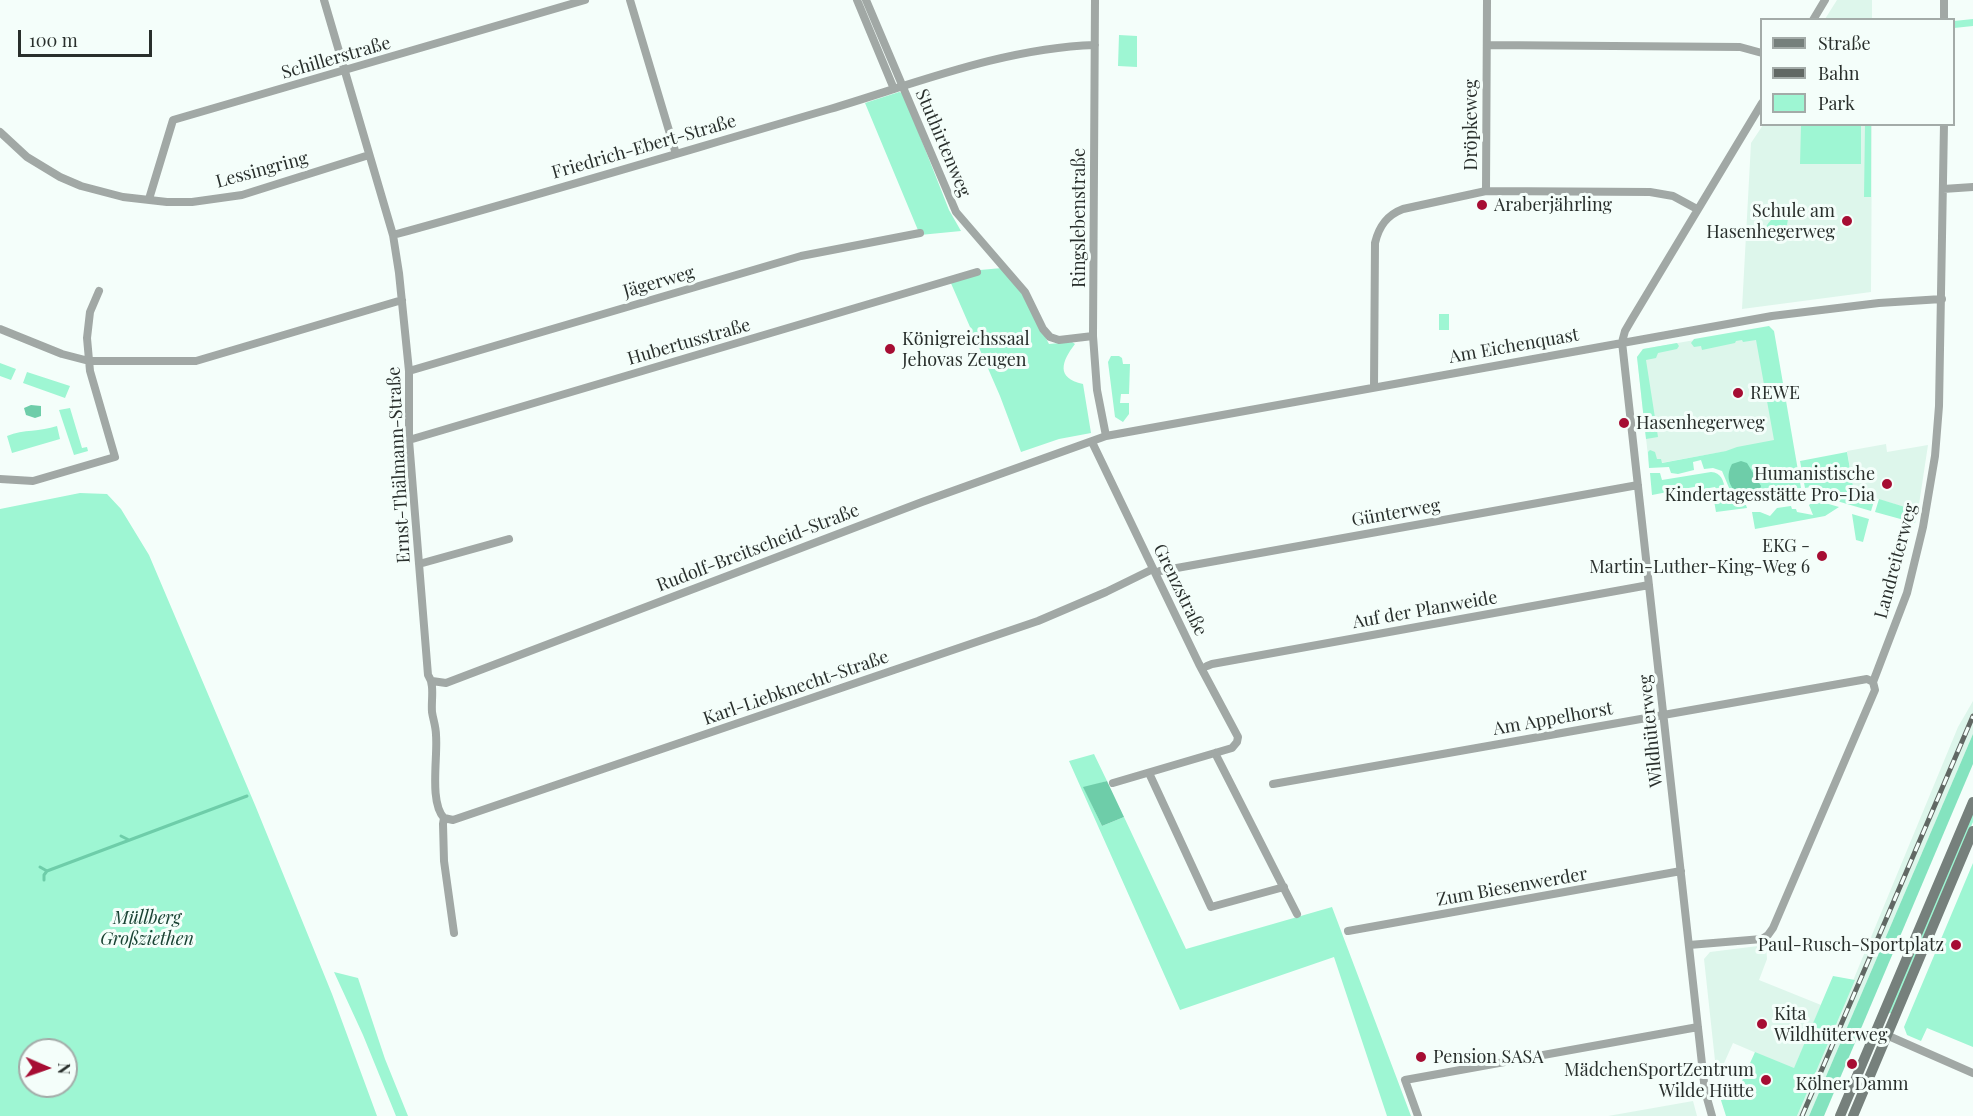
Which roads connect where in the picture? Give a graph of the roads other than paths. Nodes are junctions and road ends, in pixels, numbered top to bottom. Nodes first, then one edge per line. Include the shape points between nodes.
1 (324, 0) edge
2 (585, 0) edge
3 (630, 0) edge
4 (857, 0) edge
5 (866, 0) edge
6 (1095, 0) edge
7 (1487, 0) edge
8 (1825, 0) edge
9 (1944, 0) edge
10 (1814, 18) edge
11 (1944, 18) edge
12 (1095, 45) junction
13 (1487, 45) junction
14 (1760, 53) edge
15 (344, 71) junction
16 (903, 85) junction
17 (894, 89) junction
18 (1760, 106) edge
19 (1944, 126) edge
20 (0, 132) edge
21 (676, 154) junction
22 (369, 155) junction
23 (1973, 187) edge
24 (1943, 189) junction
25 (1486, 191) junction
26 (149, 199) junction
27 (1696, 209) junction
28 (920, 233) dead end
29 (393, 236) junction
30 (977, 272) dead end
31 (99, 291) dead end
32 (1942, 299) junction
33 (402, 300) junction
34 (0, 329) edge
35 (1093, 336) junction
36 (1622, 342) junction
37 (89, 361) junction
38 (409, 371) junction
39 (1374, 387) junction
40 (1106, 436) junction
41 (409, 440) junction
42 (1093, 441) junction
43 (0, 480) edge
44 (1638, 485) junction
45 (509, 539) dead end
46 (419, 564) junction
47 (1156, 570) junction
48 (1649, 585) junction
49 (1208, 666) dead end
50 (432, 681) junction
51 (1874, 682) junction
52 (1664, 715) junction
53 (1215, 753) junction
54 (1149, 773) junction
55 (1113, 783) dead end
56 (1273, 784) dead end
57 (1973, 802) edge
58 (444, 818) junction
59 (1973, 831) edge
60 (1681, 871) junction
61 (1284, 887) junction
62 (1297, 914) dead end
63 (1348, 931) dead end
64 (454, 933) dead end
65 (1689, 945) junction
66 (1698, 1027) junction
67 (1876, 1031) junction
68 (1887, 1036) junction
69 (1973, 1073) edge
70 (1418, 1116) edge
71 (1712, 1116) edge
72 (1839, 1116) edge
73 (1853, 1116) edge

1 - 15 street, Ernst-Thälmann-Straße
2 - 15 street, Schillerstraße
3 - 21 street
4 - 17 street
5 - 16 street, Stuthirtenweg
6 - 12 street, Ringslebenstraße
7 - 13 street, Dröpkeweg
8 - 10 street
9 - 11 street
12 - 16 street, Friedrich-Ebert-Straße via 1035,51
12 - 35 street, Ringslebenstraße
13 - 14 street via 1740,47
13 - 25 street, Dröpkeweg
15 - 22 street, Ernst-Thälmann-Straße
15 - 26 street, Schillerstraße via 173,120
16 - 17 street, Friedrich-Ebert-Straße
16 - 35 street, Stuthirtenweg via 956,212 1025,292 1043,329 1059,340
17 - 21 street, Friedrich-Ebert-Straße
18 - 27 street
19 - 24 street, Landreiterweg
20 - 26 street, Lessingring via 27,157 60,177 123,197
21 - 29 street, Friedrich-Ebert-Straße
22 - 26 street, Lessingring via 242,195 192,202
22 - 29 street, Ernst-Thälmann-Straße
23 - 24 street
24 - 32 street, Landreiterweg
25 - 27 street via 1650,192 1673,196
25 - 39 street, Dröpkeweg via 1403,209 1391,215 1379,230 1375,243
27 - 36 street
28 - 38 street, Jägerweg via 801,256
29 - 33 street, Ernst-Thälmann-Straße
30 - 41 street, Hubertusstraße
31 - 37 street via 90,312
32 - 36 street, Am Eichenquast via 1772,316
32 - 51 street, Landreiterweg via 1938,427 1923,527 1904,602
33 - 37 street via 196,361
33 - 38 street, Ernst-Thälmann-Straße
34 - 37 street
35 - 40 street, Ringslebenstraße
36 - 39 street, Am Eichenquast
36 - 44 street, Wildhüterweg
37 - 43 street via 115,457 33,480
38 - 41 street, Ernst-Thälmann-Straße
39 - 40 street, Am Eichenquast
40 - 42 street, Am Eichenquast
41 - 46 street, Ernst-Thälmann-Straße
42 - 47 street, Grenzstraße
42 - 50 street, Rudolf-Breitscheid-Straße via 446,683
44 - 47 street, Günterweg
44 - 48 street, Wildhüterweg
45 - 46 street
46 - 50 street, Ernst-Thälmann-Straße via 428,675
47 - 53 street, Grenzstraße via 1199,664 1236,732 1237,742 1232,748
47 - 58 street, Karl-Liebknecht-Straße via 1038,621 463,817
48 - 49 street, Auf der Planweide
48 - 52 street, Wildhüterweg
50 - 58 street, Ernst-Thälmann-Straße via 436,786
51 - 52 street, Am Appelhorst via 1867,679
51 - 65 street, Landreiterweg via 1875,690 1773,928 1762,939
52 - 56 street, Am Appelhorst
52 - 60 street, Wildhüterweg
53 - 54 street
53 - 61 street
54 - 55 street
54 - 61 street via 1211,907
57 - 67 street
58 - 64 street, Ernst-Thälmann-Straße via 444,861
59 - 68 street
60 - 63 street, Zum Biesenwerder
60 - 65 street, Wildhüterweg
61 - 62 street
65 - 66 street, Wildhüterweg
66 - 70 street via 1405,1080
66 - 71 street, Wildhüterweg
67 - 68 street
67 - 72 street
68 - 69 street
68 - 73 street

